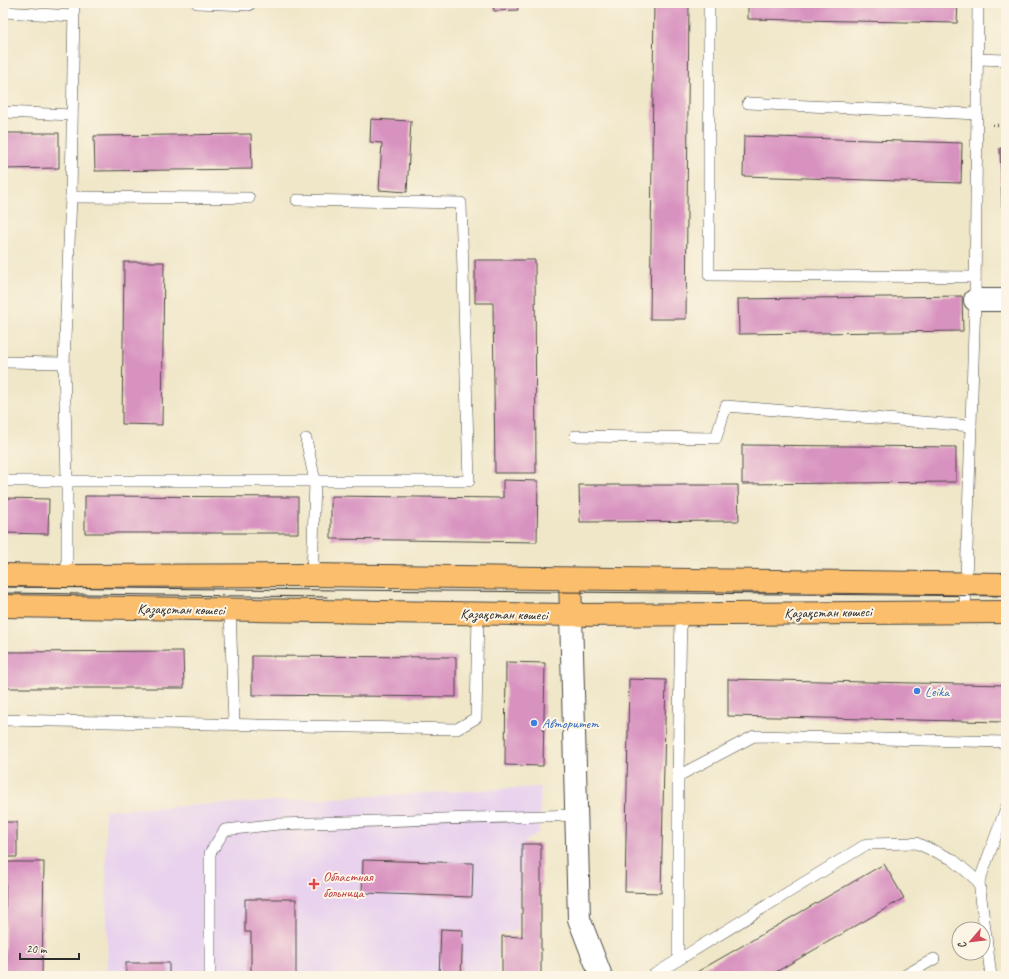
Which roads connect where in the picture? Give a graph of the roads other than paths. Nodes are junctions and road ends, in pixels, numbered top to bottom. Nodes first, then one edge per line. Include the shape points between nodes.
1 (74, 3) edge
2 (197, 3) edge
3 (709, 3) edge
4 (978, 3) edge
5 (249, 5) dead end
6 (3, 12) edge
7 (73, 16) junction
8 (977, 60) junction
9 (1006, 60) edge
10 (748, 104) dead end
11 (3, 112) edge
12 (977, 114) junction
13 (72, 115) junction
14 (71, 197) junction
15 (249, 198) dead end
16 (297, 200) dead end
17 (975, 277) junction
18 (975, 300) junction
19 (1006, 300) edge
20 (3, 362) edge
21 (64, 363) junction
22 (971, 426) junction
23 (575, 436) dead end
24 (306, 440) dead end
25 (68, 480) junction
26 (3, 481) edge
27 (315, 481) junction
28 (3, 575) edge
29 (312, 575) junction
30 (67, 576) junction
31 (570, 579) junction
32 (965, 584) junction
33 (1006, 584) edge
34 (3, 606) edge
35 (65, 607) junction
36 (230, 610) junction
37 (966, 611) junction
38 (1006, 612) edge
39 (478, 613) junction
40 (681, 614) junction
41 (571, 615) junction
42 (3, 720) edge
43 (234, 724) junction
44 (1006, 742) edge
45 (678, 776) junction
46 (1006, 808) edge
47 (576, 814) junction
48 (979, 882) junction
49 (934, 959) dead end
50 (678, 960) junction
51 (210, 976) edge
52 (601, 976) edge
53 (652, 976) edge
54 (904, 976) edge
55 (991, 976) edge

1 - 7 lane
2 - 5 lane
3 - 17 lane via 709,275
4 - 8 lane
6 - 7 lane
7 - 13 lane
8 - 9 lane
8 - 12 lane
10 - 12 lane
11 - 13 lane
12 - 17 lane
13 - 14 lane
14 - 15 lane
14 - 21 lane
16 - 27 lane via 461,203 469,481
17 - 18 lane
18 - 19 street
18 - 22 lane
20 - 21 lane
21 - 25 lane
22 - 23 lane via 726,406 716,438
22 - 32 lane
24 - 27 lane
25 - 26 lane
25 - 27 lane
25 - 30 lane
27 - 29 lane
28 - 30 main road, Қазақстан көшесі
29 - 30 main road, Қазақстан көшесі
29 - 31 main road, Қазақстан көшесі
30 - 35 main road
31 - 32 main road, Қазақстан көшесі
31 - 41 main road
32 - 33 main road, Қазақстан көшесі
32 - 37 lane
34 - 35 main road, Қазақстан көшесі
35 - 36 main road, Қазақстан көшесі
36 - 39 main road, Қазақстан көшесі
36 - 43 lane
37 - 38 main road, Қазақстан көшесі
37 - 40 main road, Қазақстан көшесі
39 - 41 main road, Қазақстан көшесі
39 - 43 lane via 476,718 457,728
40 - 41 main road, Қазақстан көшесі
40 - 45 lane
41 - 47 street
42 - 43 lane
44 - 45 lane via 754,736
45 - 50 lane
46 - 48 lane
47 - 51 lane via 279,824 225,830 210,853
47 - 52 street via 579,919
48 - 50 lane via 952,859 916,843 868,844
48 - 55 lane
49 - 54 lane
50 - 53 lane

